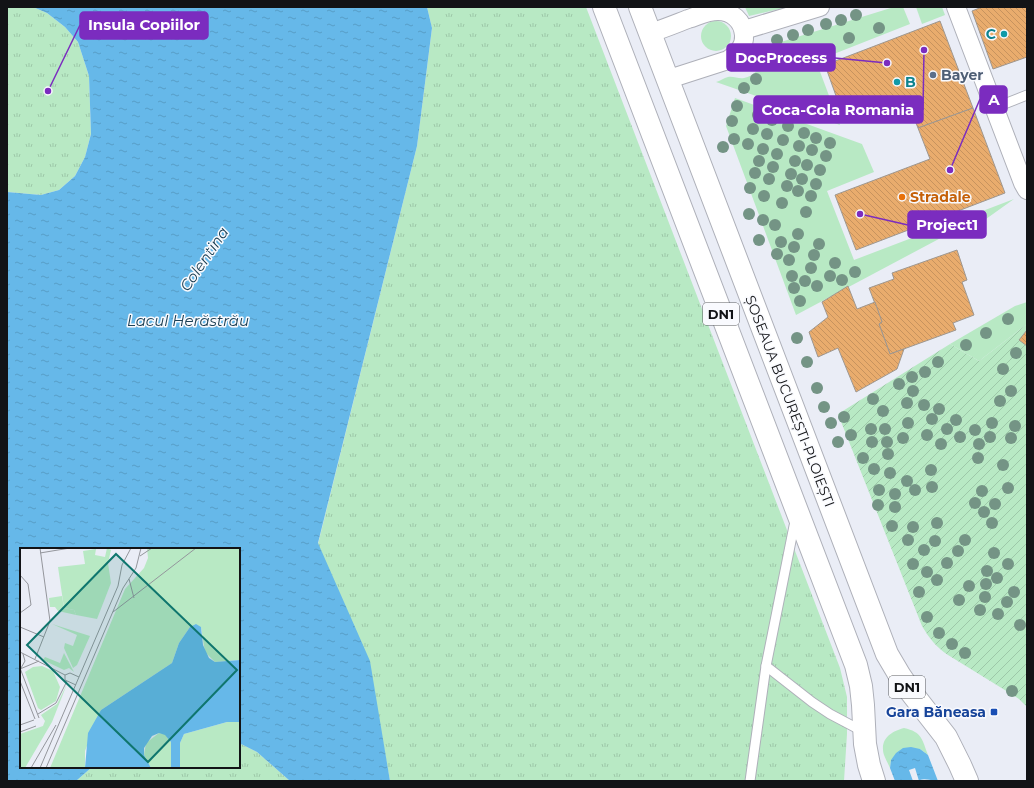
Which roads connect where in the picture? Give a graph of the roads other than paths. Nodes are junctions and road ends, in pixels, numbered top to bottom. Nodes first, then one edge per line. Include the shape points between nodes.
1 (604, 7) edge
2 (640, 7) edge
3 (820, 7) edge
4 (956, 7) edge
5 (706, 10) edge
6 (744, 30) junction
7 (650, 33) junction
8 (668, 79) junction
9 (1027, 95) edge
10 (994, 108) junction
11 (1027, 190) edge
12 (798, 513) junction
13 (766, 666) junction
14 (865, 733) junction
15 (750, 781) edge
16 (874, 781) edge
17 (966, 781) edge

1 - 12 main road, DN1
2 - 7 main road, ȘOSEAUA BUCUREȘTI-PLOIEȘTI / DN1
3 - 6 street
4 - 10 street
5 - 6 street via 733,15
5 - 7 street
6 - 8 street via 743,47 728,60
7 - 8 main road, ȘOSEAUA BUCUREȘTI-PLOIEȘTI / DN1
8 - 17 main road, ȘOSEAUA BUCUREȘTI-PLOIEȘTI / DN1 via 887,654 911,692 946,737
9 - 10 lane
10 - 11 street
12 - 13 lane
12 - 14 main road, DN1 via 856,665 861,686
13 - 14 lane via 812,702
13 - 15 lane
14 - 16 main road, DN1 via 865,744

